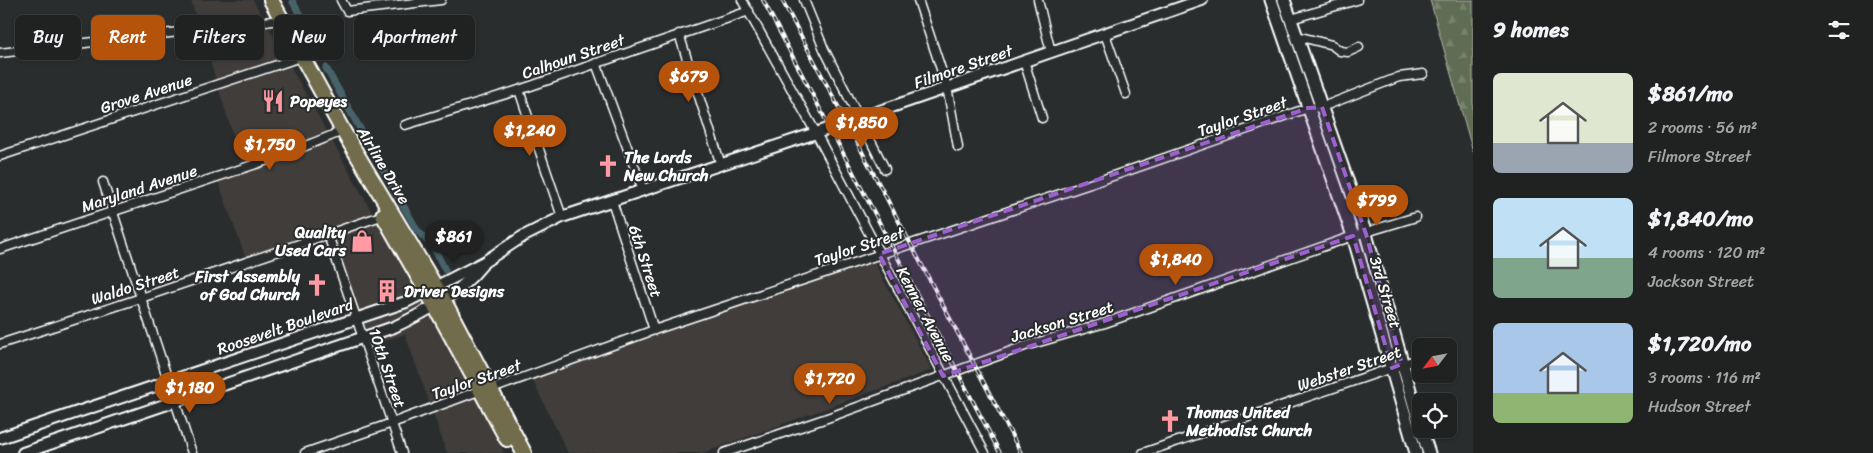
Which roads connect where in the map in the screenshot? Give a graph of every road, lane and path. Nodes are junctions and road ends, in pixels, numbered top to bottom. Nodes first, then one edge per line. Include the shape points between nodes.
1 (261, 0) edge
2 (270, 0) edge
3 (341, 0) edge
4 (442, 0) edge
5 (742, 0) edge
6 (804, 0) edge
7 (918, 0) edge
8 (1038, 0) edge
9 (1202, 0) edge
10 (1271, 0) edge
11 (1284, 0) edge
12 (1357, 0) edge
13 (749, 11) junction
14 (274, 15) edge
15 (274, 18) edge
16 (1291, 19) junction
17 (274, 21) edge
18 (679, 34) junction
19 (1105, 34) junction
20 (1297, 36) junction
21 (1359, 46) dead end
22 (1051, 52) junction
23 (0, 53) edge
24 (294, 60) edge
25 (298, 60) edge
26 (1024, 61) junction
27 (596, 63) junction
28 (1423, 74) dead end
29 (947, 87) junction
30 (519, 90) junction
31 (1126, 94) dead end
32 (1322, 107) junction
33 (1308, 108) junction
34 (859, 118) junction
35 (1042, 118) dead end
36 (405, 125) dead end
37 (340, 133) junction
38 (816, 133) junction
39 (958, 148) dead end
40 (0, 156) edge
41 (721, 165) junction
42 (885, 169) dead end
43 (103, 182) dead end
44 (643, 190) junction
45 (612, 200) junction
46 (112, 212) junction
47 (387, 213) junction
48 (562, 217) junction
49 (1416, 217) dead end
50 (1365, 233) junction
51 (328, 235) junction
52 (1352, 236) junction
53 (0, 249) edge
54 (879, 254) junction
55 (484, 262) junction
56 (432, 290) junction
57 (141, 298) junction
58 (440, 304) junction
59 (356, 318) junction
60 (654, 330) junction
61 (363, 338) junction
62 (0, 344) edge
63 (1412, 361) edge
64 (1397, 366) junction
65 (943, 376) junction
66 (167, 382) junction
67 (486, 389) junction
68 (174, 402) junction
69 (1412, 405) edge
70 (392, 423) junction
71 (0, 438) edge
72 (1424, 438) edge
73 (23, 453) edge
74 (192, 453) edge
75 (306, 453) edge
76 (402, 453) edge
77 (514, 453) edge
78 (524, 453) edge
79 (724, 453) edge
80 (985, 453) edge
81 (1143, 453) edge
82 (1416, 453) edge
83 (1429, 453) edge

1 - 15 highway, Airline Drive
2 - 14 highway, Airline Drive
3 - 4 street via 347,11
5 - 13 street, Kenner Avenue
6 - 34 street via 824,49
7 - 29 street
8 - 22 street
9 - 19 street, Filmore Street
10 - 33 main road, 3rd Street
11 - 16 main road, 3rd Street
12 - 16 street
13 - 18 street, Calhoun Street
13 - 38 street, Kenner Avenue
16 - 20 main road, 3rd Street
17 - 23 street
18 - 27 street, Calhoun Street
18 - 41 street
19 - 22 street, Filmore Street
19 - 31 street
20 - 21 street via 1332,45 1340,51 1348,52
20 - 32 main road, 3rd Street
22 - 26 street, Filmore Street
24 - 40 street, Grove Avenue
25 - 37 highway, Airline Drive
26 - 29 street, Filmore Street
26 - 35 street
27 - 30 street, Calhoun Street
27 - 44 street
28 - 32 street, Taylor Street via 1399,78
29 - 34 street, Filmore Street
29 - 39 street
30 - 36 street, Calhoun Street
30 - 48 street
32 - 33 street, Taylor Street
32 - 50 main road, 3rd Street
33 - 52 main road, 3rd Street
33 - 54 street, Taylor Street
34 - 38 street, Filmore Street
34 - 42 street
37 - 46 street, Maryland Avenue
37 - 47 highway, Airline Drive
38 - 41 street, Filmore Street
38 - 54 street, Kenner Avenue
41 - 44 street, Filmore Street
43 - 46 street
44 - 45 street, Filmore Street
45 - 48 street, Filmore Street
45 - 60 street, 6th Street
46 - 53 street, Maryland Avenue
46 - 57 street
47 - 51 street, Waldo Street
47 - 56 highway, Airline Drive
48 - 55 street, Filmore Street via 522,237
49 - 50 street, Jackson Street
50 - 52 street, Jackson Street
50 - 64 main road, 3rd Street
51 - 57 street, Waldo Street
51 - 59 street, 10th Street
52 - 64 main road, 3rd Street
52 - 65 street, Jackson Street
54 - 60 street, Taylor Street
54 - 65 street, Kenner Avenue
55 - 56 street, Filmore Street
55 - 58 street, Filmore Street
56 - 58 highway, Airline Drive
56 - 59 street, Roosevelt Boulevard
57 - 62 street, Waldo Street
57 - 66 street
58 - 61 street
58 - 67 highway, Airline Drive
59 - 61 street, 10th Street
59 - 66 street, Roosevelt Boulevard
60 - 67 street, Taylor Street
61 - 68 street
61 - 70 street, 10th Street
63 - 64 street, Webster Street
64 - 69 main road, 3rd Street
64 - 81 street, Webster Street
64 - 82 main road, 3rd Street
65 - 79 street, Jackson Street
65 - 80 street, Kenner Avenue
66 - 68 street
66 - 71 street, Roosevelt Boulevard
67 - 70 street, Taylor Street
67 - 77 highway, Airline Drive
67 - 78 highway, Airline Drive
68 - 73 street
68 - 74 street
70 - 75 street, Taylor Street
70 - 76 street, 10th Street
72 - 83 main road, 3rd Street

